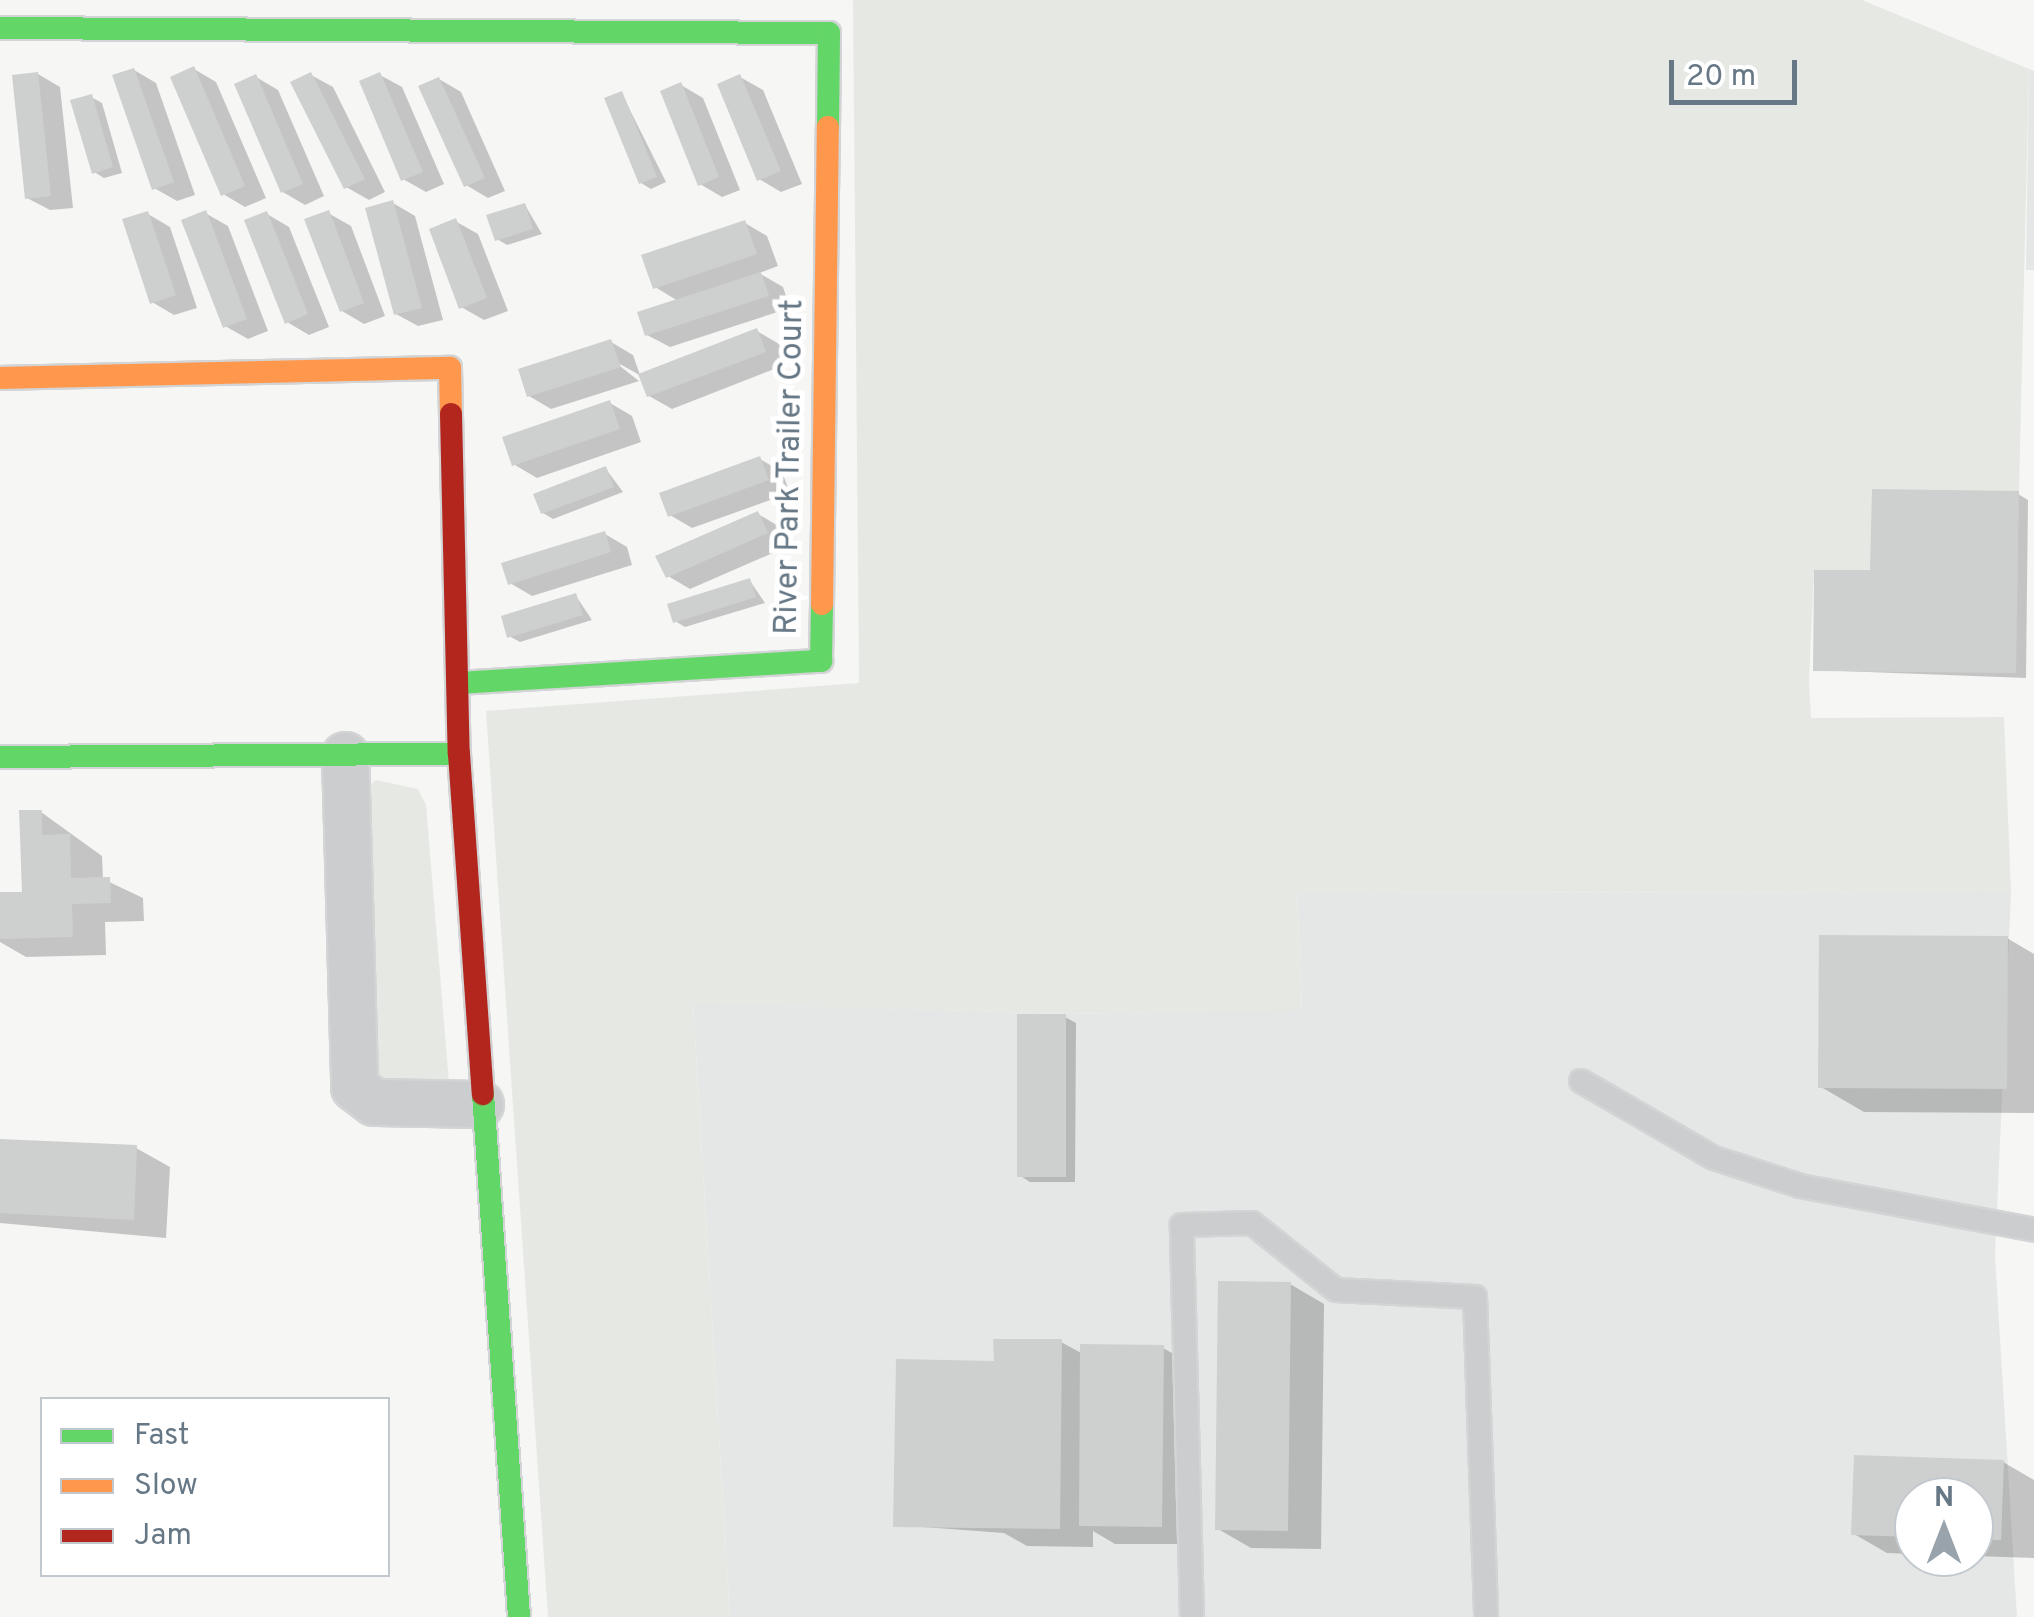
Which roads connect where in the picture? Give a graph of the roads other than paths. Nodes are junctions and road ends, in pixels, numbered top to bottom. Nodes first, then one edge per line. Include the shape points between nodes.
1 (0, 28) edge
2 (0, 378) edge
3 (456, 683) junction
4 (459, 754) junction
5 (345, 755) junction
6 (0, 757) edge
7 (1580, 1080) dead end
8 (480, 1104) junction
9 (2034, 1230) edge
10 (518, 1617) edge
11 (1192, 1617) edge
12 (1486, 1617) edge

1 - 3 street, River Park Trailer Court via 829,33 821,661
2 - 3 street via 450,368
3 - 4 street
4 - 5 street
4 - 8 street
5 - 6 street
5 - 8 street via 354,1087 374,1102
7 - 9 lane via 1714,1158 1800,1186
8 - 10 street
11 - 12 lane via 1182,1226 1252,1223 1336,1290 1475,1296

